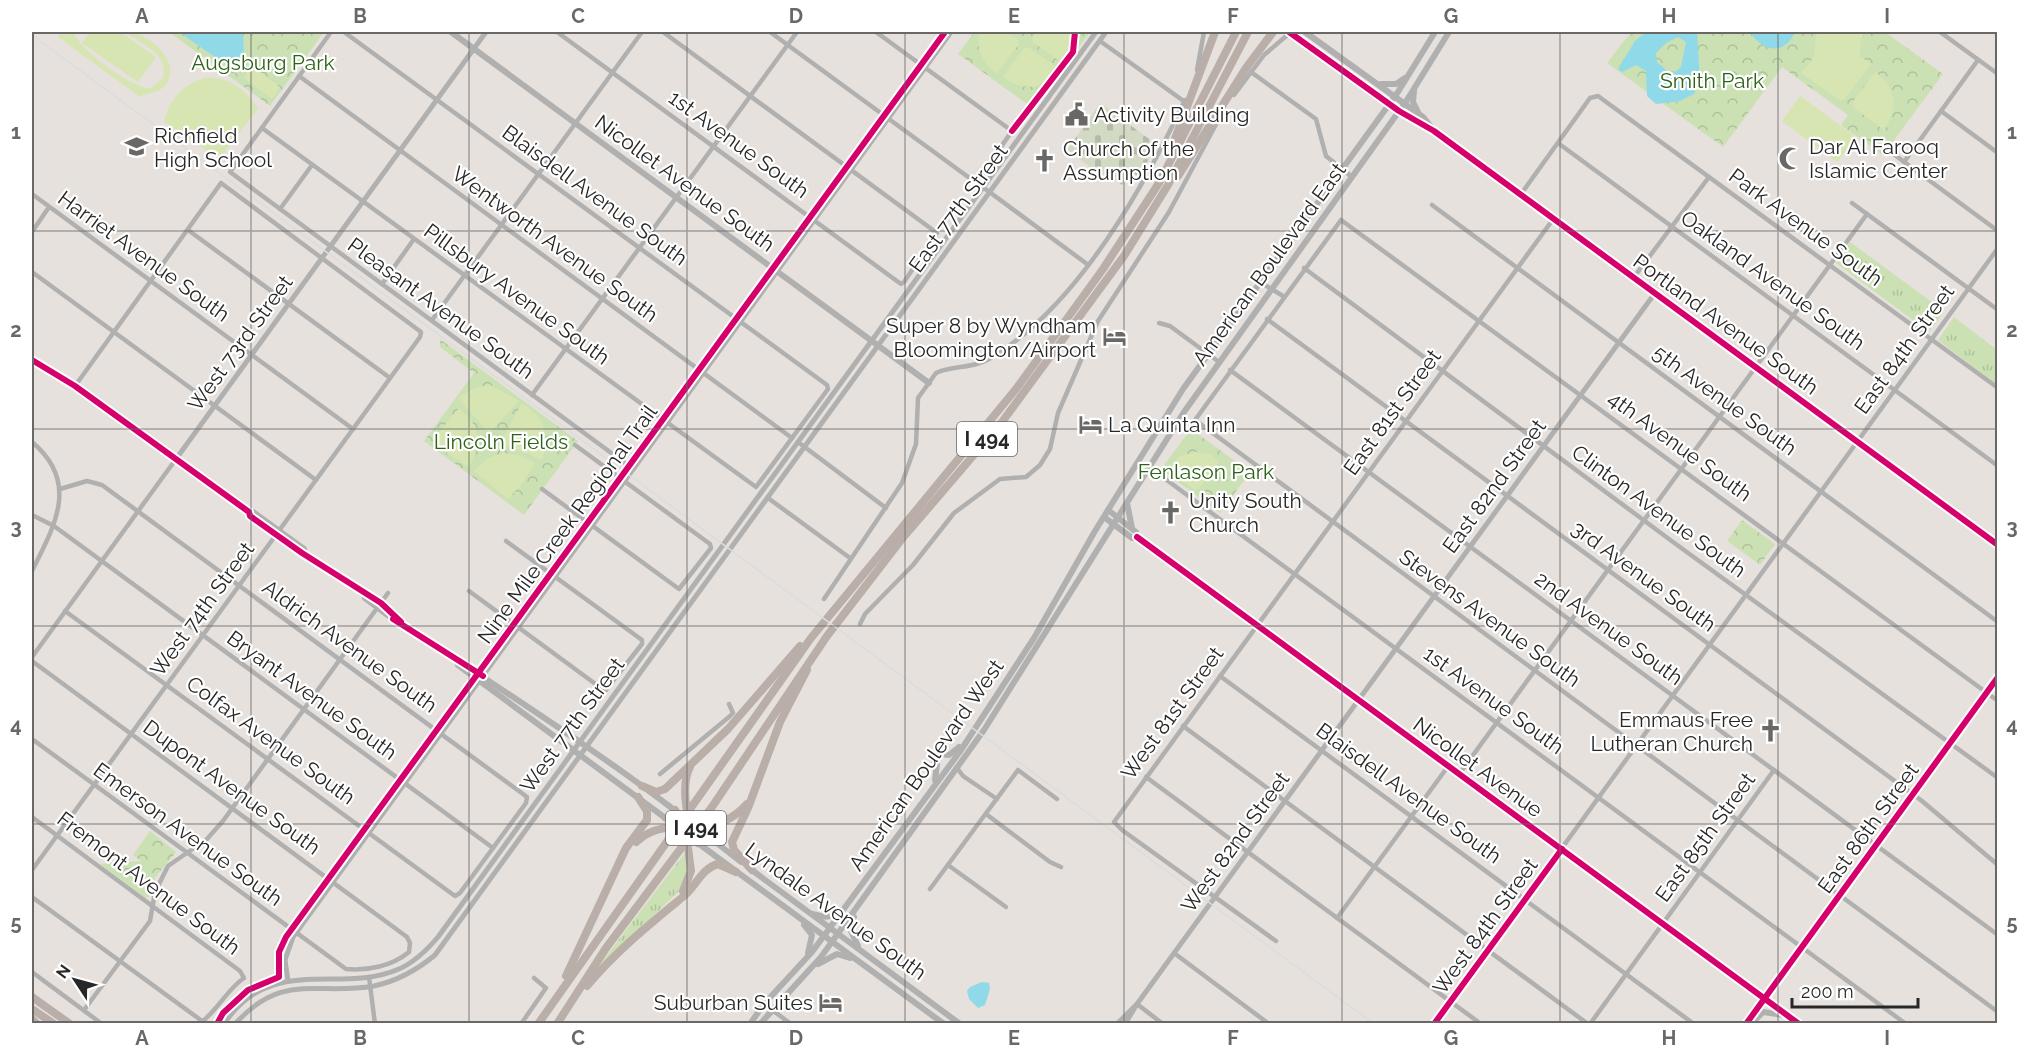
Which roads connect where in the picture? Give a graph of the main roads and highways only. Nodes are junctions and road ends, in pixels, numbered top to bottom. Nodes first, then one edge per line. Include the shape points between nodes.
1 (451, 32) edge
2 (1215, 32) edge
3 (1236, 32) edge
4 (1248, 32) edge
5 (1273, 32) edge
6 (1290, 32) edge
7 (1305, 32) edge
8 (1435, 32) edge
9 (1449, 32) edge
10 (1410, 74) junction
11 (1374, 81) junction
12 (1418, 83) junction
13 (1395, 97) junction
14 (1390, 104) junction
15 (1404, 104) junction
16 (1399, 111) junction
17 (1423, 117) junction
18 (1434, 131) junction
19 (1159, 183) junction
20 (1325, 194) junction
21 (1159, 200) junction
22 (1335, 201) junction
23 (1316, 207) junction
24 (1325, 214) junction
25 (32, 361) edge
26 (929, 383) road end
27 (1152, 437) junction
28 (1163, 444) junction
29 (1126, 503) junction
30 (1108, 510) junction
31 (1104, 517) junction
32 (1118, 517) junction
33 (1114, 524) junction
34 (1132, 529) junction
35 (1137, 537) junction
36 (1998, 545) edge
37 (1065, 582) junction
38 (1074, 587) junction
39 (826, 636) junction
40 (811, 638) junction
41 (481, 678) junction
42 (970, 736) junction
43 (939, 754) dead end
44 (930, 756) dead end
45 (697, 757) junction
46 (642, 786) junction
47 (933, 786) junction
48 (638, 797) junction
49 (751, 799) junction
50 (675, 810) joint
51 (663, 816) joint
52 (687, 827) junction
53 (710, 838) joint
54 (698, 843) joint
55 (620, 861) junction
56 (752, 870) junction
57 (736, 872) junction
58 (676, 901) junction
59 (849, 902) junction
60 (857, 908) junction
61 (808, 911) junction
62 (796, 915) junction
63 (830, 928) junction
64 (838, 934) junction
65 (824, 936) junction
66 (832, 942) junction
67 (860, 950) junction
68 (855, 959) junction
69 (802, 963) junction
70 (813, 967) junction
71 (32, 997) edge
72 (32, 1009) edge
73 (32, 1019) edge
74 (542, 1019) edge
75 (1793, 1019) junction
76 (559, 1020) edge
77 (37, 1023) edge
78 (54, 1023) edge
79 (72, 1023) edge
80 (750, 1023) edge
81 (760, 1023) edge
82 (944, 1023) edge
83 (960, 1023) edge
84 (1751, 1023) edge
85 (1799, 1023) edge

1 - 26 main road, Nicollet Avenue South
2 - 19 highway
3 - 19 highway, I 494
4 - 21 highway, I 494
5 - 21 highway
6 - 14 main road, Portland Avenue South
7 - 11 main road, Portland Avenue South
8 - 10 main road, American Boulevard East
9 - 12 main road, American Boulevard East
10 - 11 main road via 1391,86
10 - 13 main road, American Boulevard East
11 - 13 main road, Portland Avenue South
12 - 15 main road, American Boulevard East
12 - 17 main road via 1413,102
13 - 14 main road, American Boulevard East
13 - 15 main road, Portland Avenue South
14 - 16 main road, Portland Avenue South
14 - 20 main road, American Boulevard East
15 - 16 main road, American Boulevard East
15 - 17 main road, Portland Avenue South
16 - 18 main road, Portland Avenue South
16 - 22 main road, American Boulevard East
17 - 18 main road, Portland Avenue South
18 - 36 main road, Portland Avenue South
19 - 40 highway, I 494 via 1103,269 1016,389
20 - 22 main road
20 - 23 main road, American Boulevard East
21 - 39 highway, I 494 via 1124,256 1002,422 901,540
22 - 24 main road, American Boulevard East
23 - 24 main road
23 - 27 main road, American Boulevard East
24 - 28 main road, American Boulevard East
25 - 41 main road via 75,386
27 - 28 main road
27 - 30 main road, American Boulevard East
28 - 29 main road, American Boulevard East
29 - 32 main road, American Boulevard East
29 - 34 main road
30 - 31 main road, American Boulevard West
30 - 32 main road
31 - 33 main road, Nicollet Avenue
31 - 37 main road, American Boulevard West
32 - 33 main road, American Boulevard West
32 - 34 main road, Nicollet Avenue
33 - 35 main road, Nicollet Avenue via 1132,538
33 - 38 main road, American Boulevard West
34 - 35 main road, Nicollet Avenue
35 - 75 main road, Nicollet Avenue
37 - 38 main road
37 - 42 main road, American Boulevard West via 1034,639
38 - 60 main road, American Boulevard West via 955,770
39 - 49 highway via 780,722
39 - 76 highway, I 494 via 712,807 606,948
40 - 45 highway via 794,651 728,729
40 - 74 highway, I 494
41 - 46 main road
41 - 48 main road
42 - 43 main road via 949,755
42 - 47 main road, American Boulevard West
44 - 47 main road via 937,764
45 - 46 highway via 665,789 656,792
45 - 52 highway via 686,778
46 - 50 main road
47 - 59 main road, American Boulevard West
48 - 51 main road
48 - 55 highway via 647,811 647,820
49 - 52 highway via 728,820
49 - 56 highway via 732,847
50 - 52 highway
51 - 52 highway
52 - 53 highway
52 - 54 highway
52 - 55 highway via 661,828 645,834
52 - 58 highway via 691,871 687,886
53 - 56 main road, Lyndale Avenue South
54 - 57 main road, Lyndale Avenue South
55 - 74 highway via 587,936
56 - 61 main road, Lyndale Avenue South
57 - 58 highway via 714,865
57 - 62 main road, Lyndale Avenue South
58 - 76 highway via 623,946
59 - 61 main road via 834,916
59 - 63 main road, American Boulevard West
60 - 64 main road, American Boulevard West
60 - 67 main road via 850,929
61 - 63 main road, Lyndale Avenue South
62 - 65 main road, Lyndale Avenue South
62 - 69 main road via 812,935
63 - 64 main road, Lyndale Avenue South
63 - 65 main road, American Boulevard West
64 - 66 main road, American Boulevard West
64 - 67 main road, Lyndale Avenue South
65 - 66 main road, Lyndale Avenue South
65 - 69 main road, American Boulevard West
66 - 68 main road, Lyndale Avenue South
66 - 70 main road, American Boulevard West
67 - 83 main road, Lyndale Avenue South
68 - 70 main road via 837,954
68 - 82 main road, Lyndale Avenue South
69 - 80 main road, American Boulevard West
70 - 81 main road, American Boulevard West
71 - 79 highway
72 - 78 highway
73 - 77 highway
75 - 84 main road via 1769,1011 1759,1014
75 - 85 main road, Nicollet Avenue

